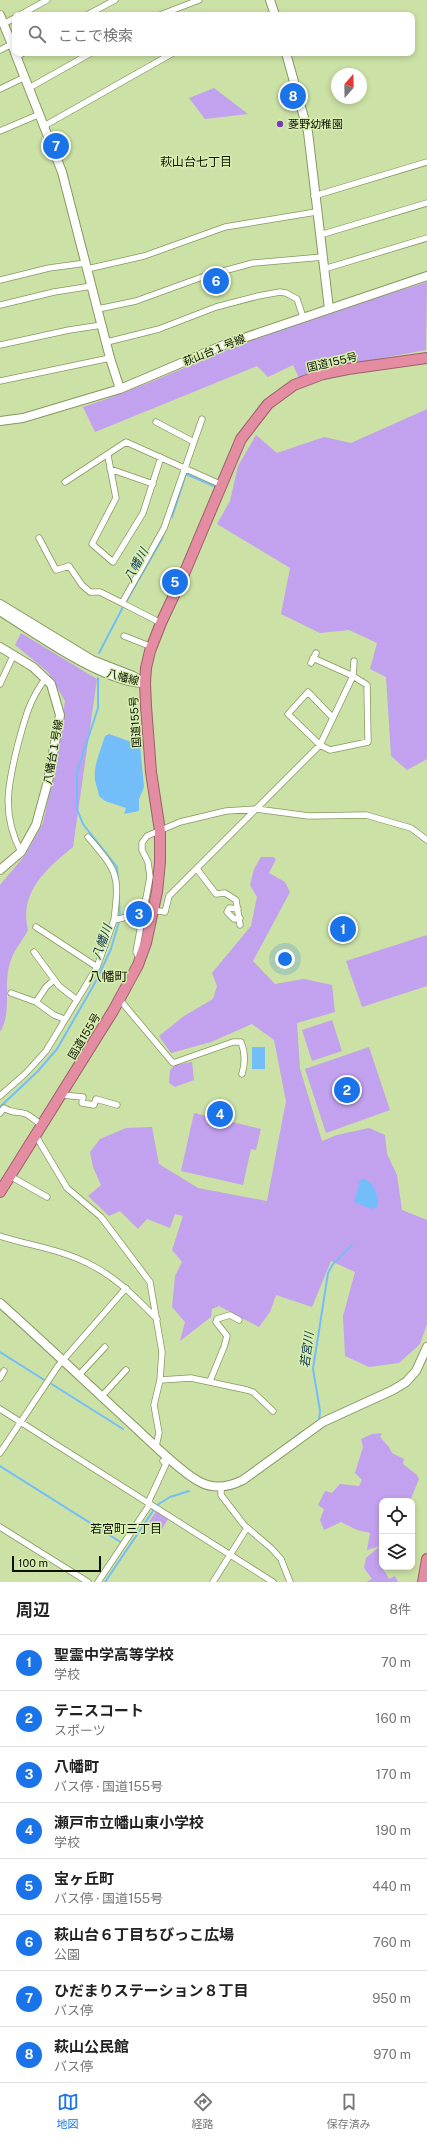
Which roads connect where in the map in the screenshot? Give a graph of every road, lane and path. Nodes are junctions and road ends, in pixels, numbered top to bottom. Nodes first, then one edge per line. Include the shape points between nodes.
1 (47, 0) edge
2 (115, 0) edge
3 (199, 0) edge
4 (270, 0) edge
5 (25, 12) edge
6 (93, 12) edge
7 (168, 12) edge
8 (274, 12) edge
9 (0, 15) edge
10 (12, 20) edge
11 (4, 24) junction
12 (12, 43) edge
13 (0, 50) edge
14 (12, 52) edge
15 (17, 56) edge
16 (86, 56) edge
17 (168, 56) edge
18 (287, 56) edge
19 (25, 77) junction
20 (29, 88) junction
21 (0, 89) edge
22 (40, 114) junction
23 (44, 126) junction
24 (0, 131) edge
25 (427, 162) edge
26 (314, 196) junction
27 (427, 203) edge
28 (316, 212) junction
29 (320, 235) junction
30 (427, 238) edge
31 (323, 257) junction
32 (87, 266) junction
33 (324, 269) junction
34 (427, 276) edge
35 (0, 280) edge
36 (92, 286) junction
37 (0, 305) edge
38 (98, 309) junction
39 (329, 309) junction
40 (304, 317) junction
41 (102, 325) junction
42 (107, 342) junction
43 (0, 345) edge
44 (110, 358) junction
45 (427, 358) edge
46 (0, 381) edge
47 (120, 389) junction
48 (202, 419) dead end
49 (0, 422) edge
50 (156, 422) dead end
51 (194, 442) junction
52 (108, 456) junction
53 (161, 457) junction
54 (186, 467) junction
55 (110, 469) junction
56 (65, 482) dead end
57 (153, 484) junction
58 (222, 485) junction
59 (39, 538) dead end
60 (122, 603) junction
61 (0, 604) edge
62 (0, 611) edge
63 (161, 623) junction
64 (124, 636) dead end
65 (0, 647) edge
66 (152, 647) junction
67 (13, 656) junction
68 (313, 658) dead end
69 (354, 661) dead end
70 (353, 676) junction
71 (45, 679) junction
72 (144, 683) junction
73 (0, 684) edge
74 (333, 718) junction
75 (320, 745) junction
76 (256, 809) junction
77 (160, 831) junction
78 (88, 837) dead end
79 (427, 840) edge
80 (21, 852) junction
81 (197, 869) junction
82 (0, 870) edge
83 (238, 909) junction
84 (148, 910) junction
85 (240, 918) junction
86 (116, 920) junction
87 (240, 925) dead end
88 (36, 927) dead end
89 (34, 952) dead end
90 (98, 967) junction
91 (54, 980) junction
92 (11, 994) dead end
93 (77, 1000) junction
94 (120, 1000) junction
95 (36, 1002) junction
96 (64, 1019) junction
97 (242, 1074) dead end
98 (62, 1095) junction
99 (0, 1096) edge
100 (117, 1105) dead end
101 (0, 1111) edge
102 (43, 1126) junction
103 (36, 1136) junction
104 (10, 1176) junction
105 (0, 1192) edge
106 (47, 1197) dead end
107 (0, 1236) edge
108 (126, 1288) junction
109 (0, 1303) edge
110 (158, 1319) junction
111 (239, 1320) dead end
112 (105, 1347) dead end
113 (427, 1347) edge
114 (63, 1360) junction
115 (126, 1370) dead end
116 (4, 1371) dead end
117 (79, 1375) junction
118 (0, 1378) edge
119 (160, 1380) junction
120 (210, 1381) junction
121 (101, 1397) junction
122 (0, 1409) edge
123 (273, 1411) dead end
124 (20, 1421) junction
125 (156, 1446) junction
126 (0, 1453) edge
127 (168, 1457) junction
128 (221, 1488) junction
129 (152, 1505) junction
130 (0, 1527) edge
131 (247, 1528) junction
132 (230, 1555) junction
133 (427, 1560) edge
134 (88, 1582) edge
135 (98, 1582) edge
136 (213, 1582) edge
137 (273, 1582) edge
138 (290, 1582) edge
139 (423, 1582) edge

1 - 5 street
2 - 6 street
3 - 7 street
4 - 8 street
9 - 11 street
10 - 11 street
11 - 12 street
13 - 14 street
15 - 19 street
16 - 20 street
17 - 23 street
18 - 26 street via 304,115
19 - 20 street
19 - 21 street
20 - 22 street
22 - 23 street
22 - 24 street
23 - 32 street via 62,172
25 - 26 street
26 - 28 street
27 - 29 street
28 - 29 street
28 - 32 street via 225,226 144,256
29 - 31 street
30 - 33 street
31 - 33 street
31 - 38 street via 253,263 205,276 136,301
32 - 35 street via 49,268
32 - 36 street
33 - 39 street
34 - 39 street, 萩山台１号線
36 - 37 street
36 - 38 street
38 - 41 street
39 - 40 street, 萩山台１号線
40 - 42 street via 297,299 286,293 272,293 216,307 159,329
40 - 47 street, 萩山台１号線 via 226,344
41 - 42 street
41 - 43 street
42 - 44 street
44 - 46 street
44 - 47 street
45 - 58 highway, 国道155号 via 323,374 294,385 268,404 248,428
47 - 49 street, 萩山台１号線 via 23,418
48 - 51 street
50 - 51 street
51 - 54 street
52 - 53 street via 126,442
52 - 55 street
52 - 56 street
53 - 54 street
53 - 57 street
54 - 58 street
54 - 60 street via 164,528
55 - 57 street
55 - 57 street via 116,498 92,544 112,562 143,513
58 - 63 highway, 国道155号
59 - 60 street via 56,570 69,566 90,592 100,592
60 - 63 street
61 - 72 street, 八幡線 via 92,660
62 - 72 street, 八幡線 via 94,669
63 - 66 highway, 国道155号
64 - 66 street
65 - 67 street, 八幡台１号線
66 - 72 highway, 国道155号
67 - 71 street, 八幡台１号線 via 32,667
67 - 73 street
68 - 70 street
69 - 70 street
70 - 74 street
70 - 75 street via 368,685 368,742 330,750
71 - 80 street via 32,696 25,715 7,793 11,829
71 - 80 street, 八幡台１号線 via 51,684 60,715 48,781 36,825
72 - 77 highway, 国道155号 via 151,772
74 - 75 street
74 - 75 street via 308,692 288,714
75 - 76 street
76 - 77 street via 226,811 180,822
76 - 79 street via 309,816 366,815 412,828
76 - 81 street
77 - 84 highway, 国道155号 via 160,862
77 - 84 street via 146,836 142,843 150,877
78 - 86 street via 116,875
80 - 82 street, 八幡台１号線
81 - 83 street via 216,894 231,895 236,900
81 - 84 street via 169,896 165,912
83 - 85 street
83 - 85 street via 229,908 227,912 234,919
84 - 86 street
84 - 94 highway, 国道155号 via 140,959
85 - 87 street
86 - 90 street
88 - 90 street
89 - 91 street
90 - 93 street
91 - 93 street
91 - 95 street
92 - 95 street
93 - 96 street
94 - 97 street via 173,1063 233,1042 241,1042 244,1066
94 - 98 highway, 国道155号
95 - 96 street
96 - 99 street via 46,1051
98 - 100 street via 84,1097 82,1103 94,1106 96,1100
98 - 102 highway, 国道155号
101 - 102 street via 4,1108 12,1113 19,1112
102 - 103 highway, 国道155号
103 - 104 highway, 国道155号
103 - 110 street via 66,1188 100,1217 147,1275
104 - 105 highway, 国道155号
104 - 106 street
107 - 108 street via 52,1249 93,1266
108 - 110 street
108 - 114 street
109 - 114 street
110 - 119 street via 162,1352
111 - 120 street via 230,1315 216,1322 227,1336
112 - 117 street
113 - 128 street via 416,1372 406,1382 324,1422 243,1480
114 - 117 street
114 - 124 street
115 - 121 street
116 - 118 street
117 - 121 street
119 - 120 street via 191,1378
119 - 125 street via 154,1409 159,1433
120 - 123 street via 253,1392
121 - 125 street
122 - 124 street
124 - 126 street
124 - 129 street
125 - 127 street
127 - 128 street via 200,1482
127 - 129 street via 163,1461 166,1464
128 - 131 street via 225,1502
129 - 132 street
129 - 135 street
130 - 134 street
131 - 132 street
131 - 138 street via 281,1559
132 - 136 street
132 - 137 street
133 - 139 highway

